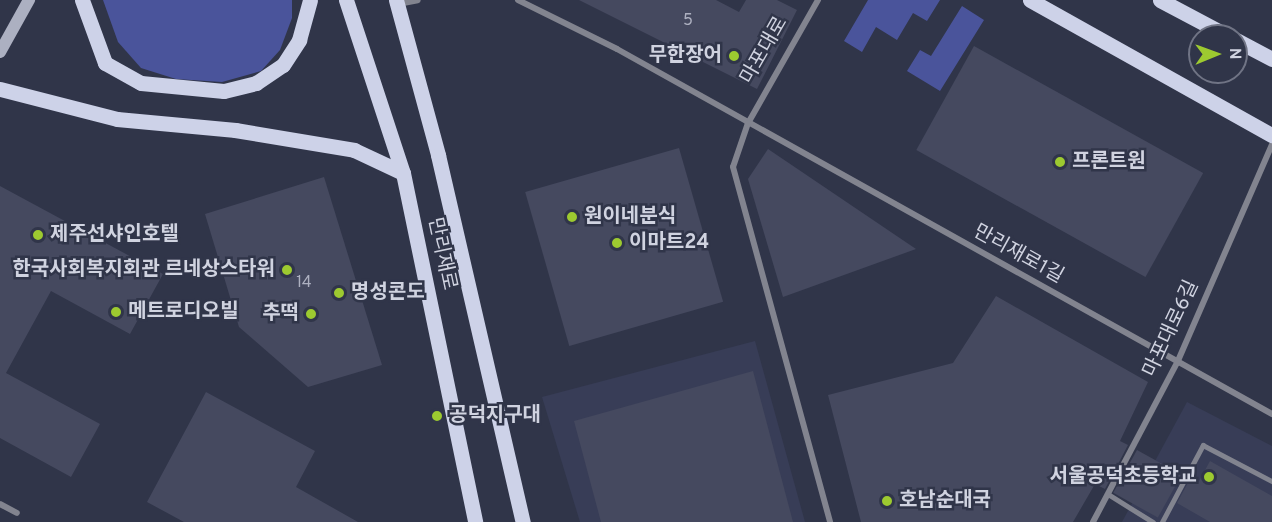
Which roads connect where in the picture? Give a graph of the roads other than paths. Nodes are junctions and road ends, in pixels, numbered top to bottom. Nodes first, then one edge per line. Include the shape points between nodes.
1 (29, 0) edge
2 (82, 0) edge
3 (310, 0) edge
4 (346, 0) edge
5 (418, 0) edge
6 (518, 0) edge
7 (818, 0) edge
8 (1030, 0) edge
9 (1160, 0) edge
10 (397, 2) edge
11 (1205, 24) edge
12 (1248, 46) edge
13 (0, 52) edge
14 (1272, 59) edge
15 (0, 89) edge
16 (748, 123) junction
17 (1272, 135) edge
18 (1272, 145) edge
19 (403, 173) junction
20 (1177, 363) junction
21 (1272, 414) edge
22 (1272, 481) edge
23 (1108, 494) junction
24 (0, 504) edge
25 (17, 513) dead end
26 (475, 522) edge
27 (522, 522) edge
28 (830, 522) edge
29 (1093, 522) edge
30 (1154, 522) edge
31 (1162, 522) edge

1 - 13 main road
2 - 3 main road via 105,63 141,82 224,91 256,83 283,65 299,40
4 - 19 main road, 만리재로
5 - 10 street
6 - 16 street, 만리재로1길
7 - 16 street, 마포대로
8 - 17 main road
9 - 11 main road
10 - 27 main road, 만리재로 via 438,155
12 - 14 main road
15 - 19 main road via 117,119 235,130 354,150
16 - 20 street, 만리재로1길
16 - 28 street via 734,167
18 - 20 street, 마포대로6길
19 - 26 main road, 만리재로
20 - 21 street, 만리재로1길
20 - 23 street, 마포대로6길
22 - 31 lane via 1203,445
23 - 29 street, 마포대로6길
23 - 30 lane
24 - 25 street

